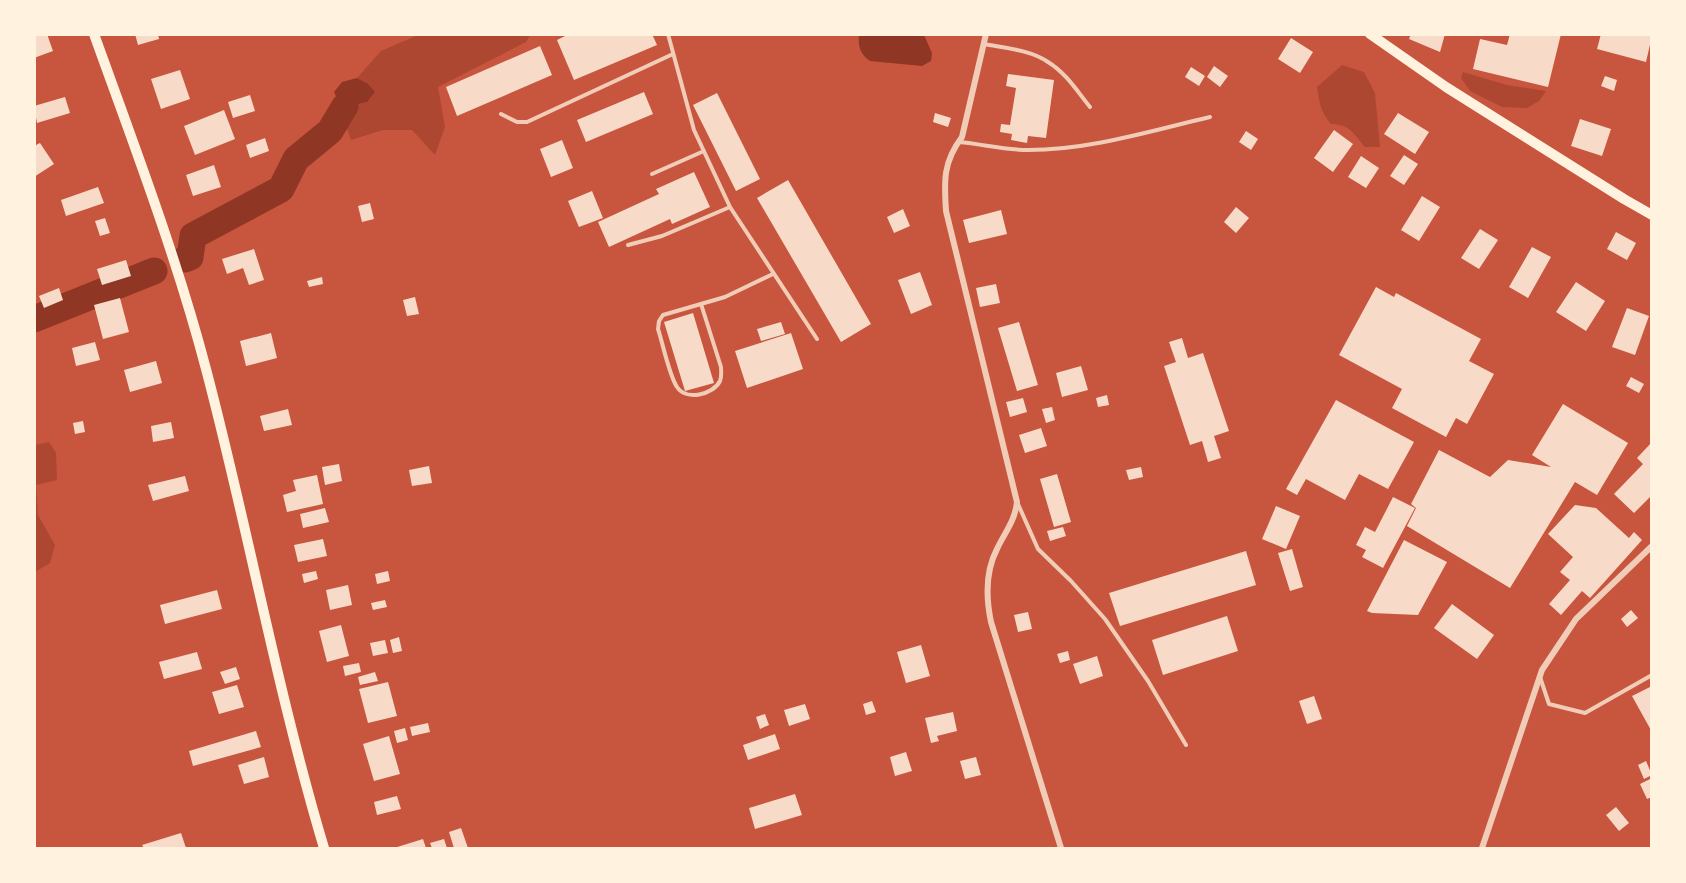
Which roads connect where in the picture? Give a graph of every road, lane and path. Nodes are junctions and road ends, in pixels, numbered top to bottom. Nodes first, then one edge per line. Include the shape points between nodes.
1 (94, 34) edge
2 (668, 34) edge
3 (986, 34) edge
4 (1370, 34) edge
5 (984, 44) junction
6 (673, 54) junction
7 (1090, 107) dead end
8 (501, 114) dead end
9 (1210, 117) dead end
10 (958, 141) junction
11 (704, 151) junction
12 (652, 174) dead end
13 (730, 207) junction
14 (1652, 215) edge
15 (628, 244) dead end
16 (773, 274) junction
17 (701, 304) junction
18 (817, 339) dead end
19 (1017, 502) junction
20 (1652, 546) edge
21 (1652, 675) edge
22 (1540, 676) junction
23 (1186, 745) dead end
24 (324, 849) edge
25 (1061, 849) edge
26 (1482, 849) edge

1 - 24 main road via 155,204 203,357
2 - 6 lane
3 - 5 street
4 - 14 main road via 1446,87
5 - 7 lane via 1047,60
5 - 10 street
6 - 8 lane via 527,123
6 - 11 lane via 687,112
9 - 10 lane via 1113,140 1052,148 1017,149
10 - 19 street via 947,163 946,211
11 - 12 lane
11 - 13 lane
13 - 15 lane via 662,236
13 - 16 lane
16 - 17 lane
16 - 18 lane
17 - 17 lane via 663,315 658,329 675,386 692,395 717,387 722,378
19 - 23 lane via 1038,549 1105,619
19 - 25 street via 1013,521 995,552 986,596 990,622
20 - 22 street via 1576,619
21 - 22 lane via 1585,713 1549,704
22 - 26 street

